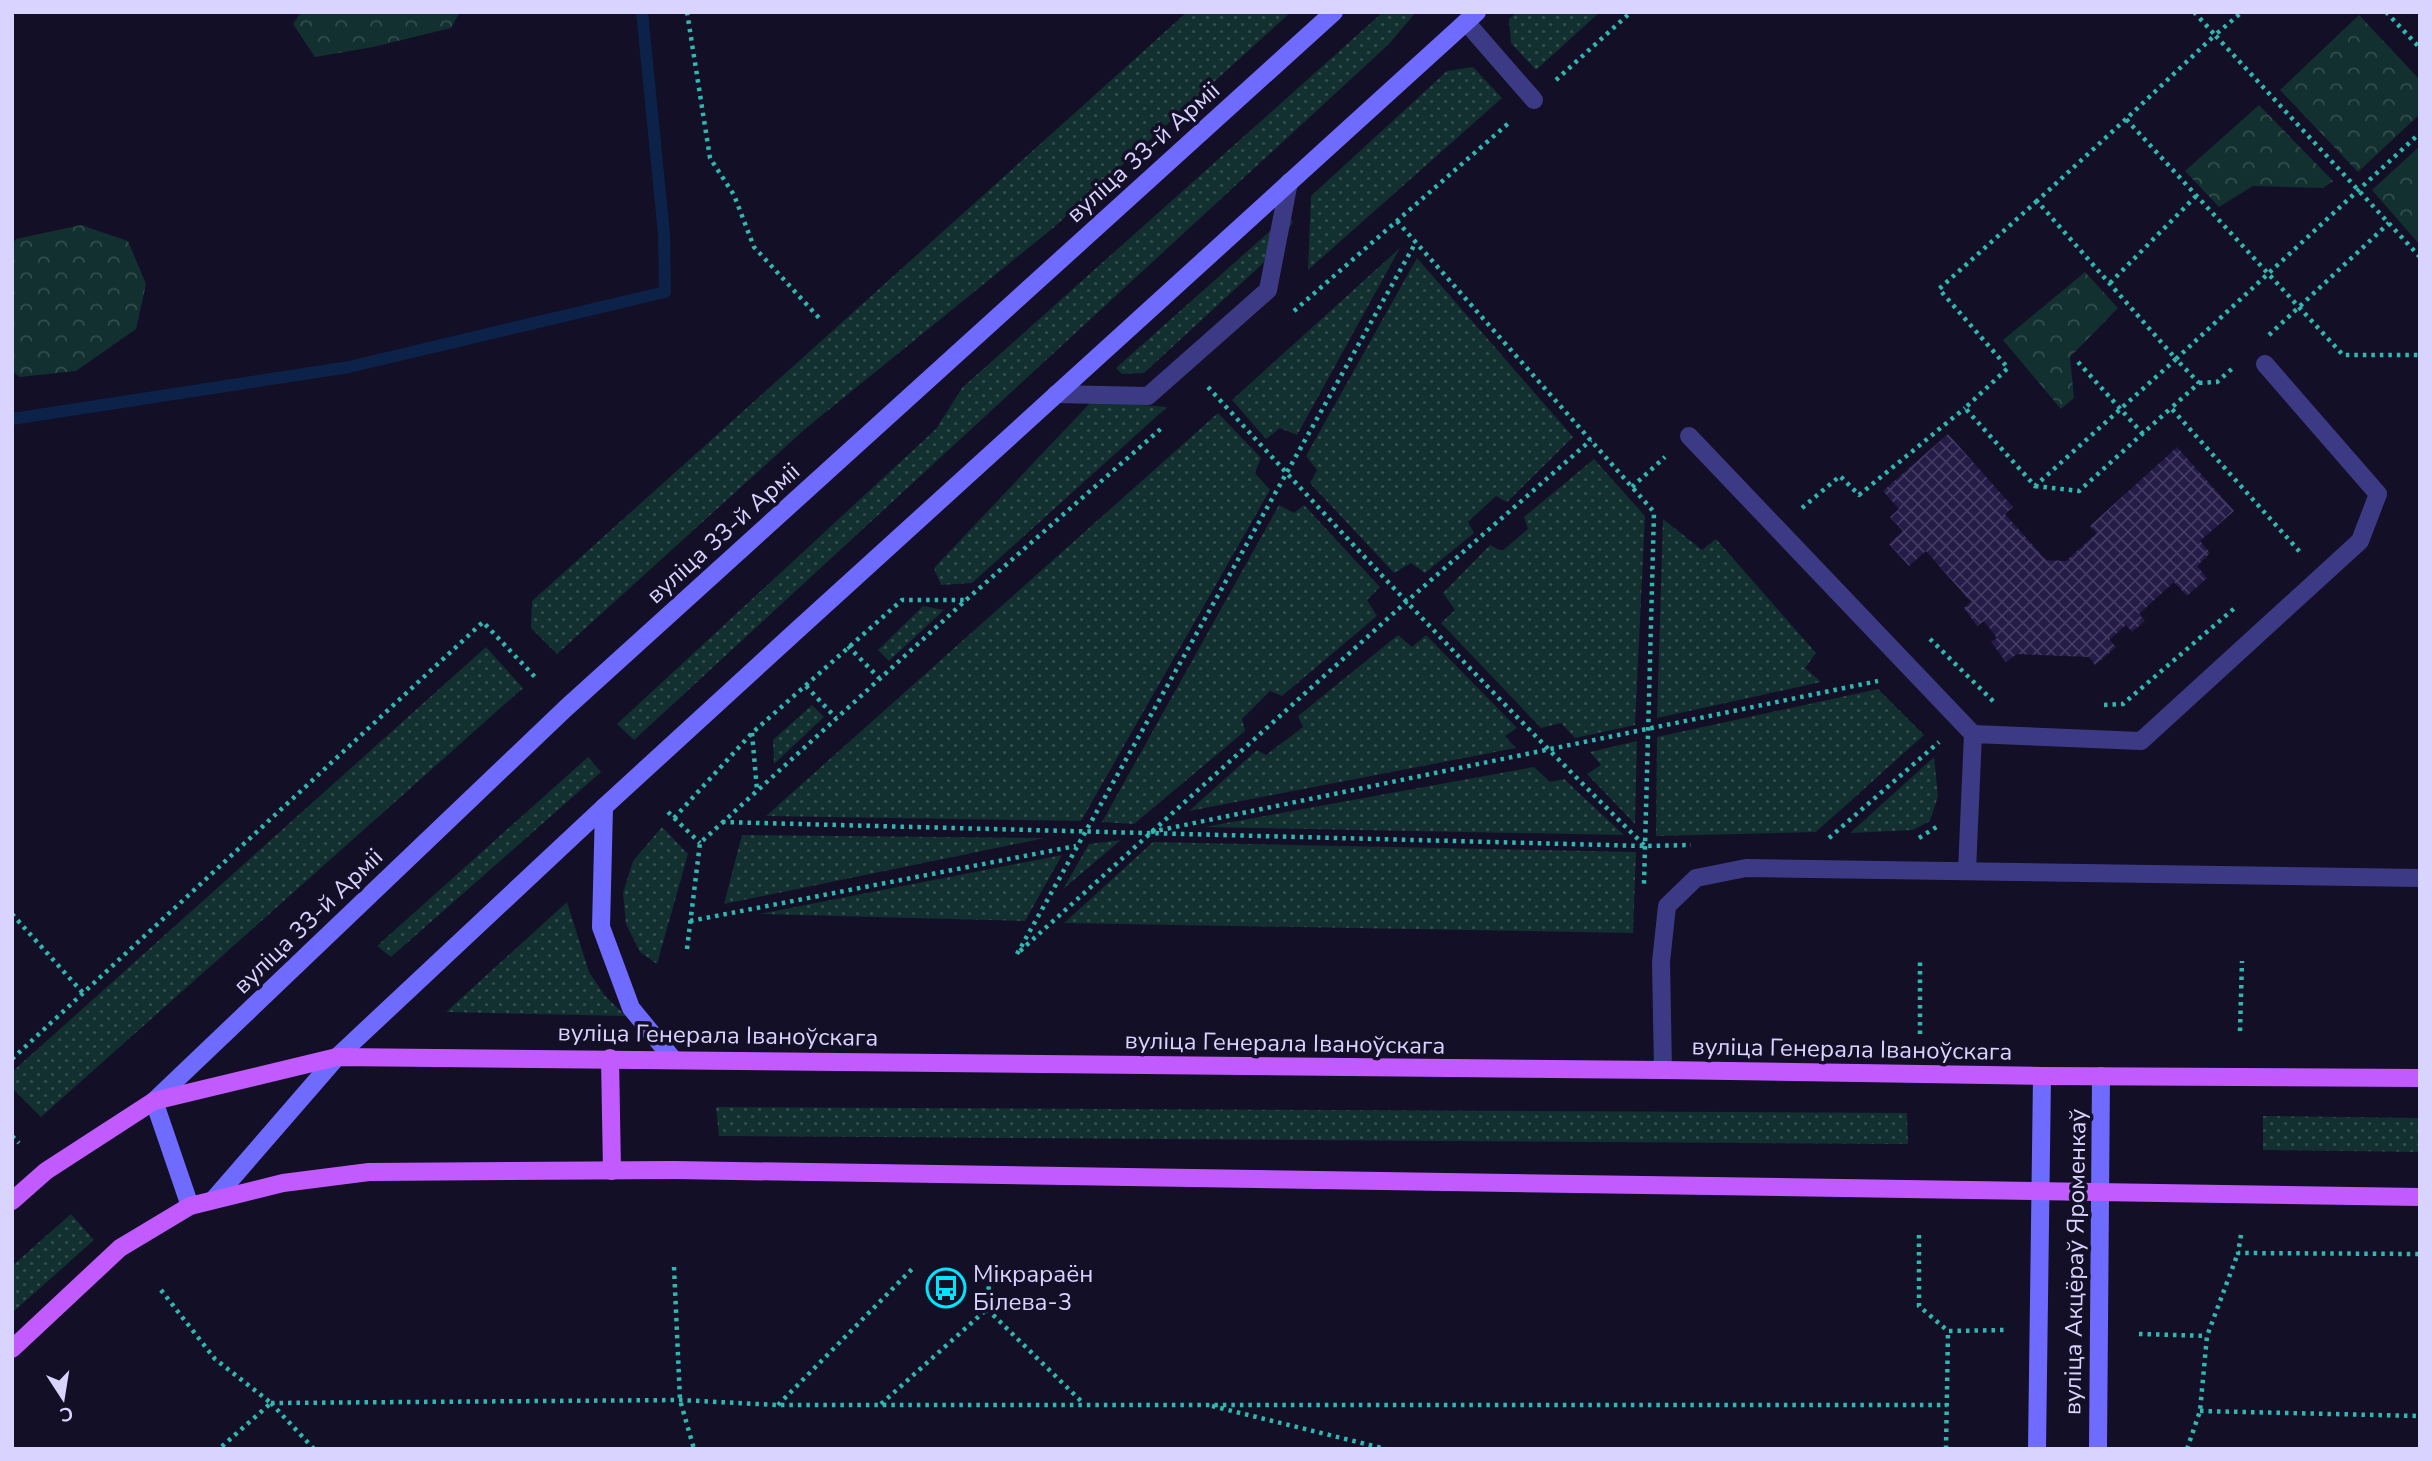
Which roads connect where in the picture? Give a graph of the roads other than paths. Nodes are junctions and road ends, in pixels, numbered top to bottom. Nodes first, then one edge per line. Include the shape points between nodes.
1 (1334, 12) edge
2 (1472, 17) edge
3 (1534, 100) road end
4 (1289, 182) junction
5 (2265, 364) dead end
6 (1056, 394) junction
7 (1689, 436) road end
8 (1973, 734) junction
9 (604, 807) junction
10 (1967, 871) junction
11 (2420, 878) edge
12 (337, 1056) junction
13 (611, 1058) junction
14 (674, 1059) junction
15 (1663, 1070) junction
16 (2042, 1076) junction
17 (2101, 1076) junction
18 (2420, 1078) edge
19 (154, 1101) junction
20 (612, 1171) junction
21 (2040, 1192) junction
22 (2099, 1193) junction
23 (2420, 1197) edge
24 (214, 1199) junction
25 (12, 1201) edge
26 (190, 1206) junction
27 (12, 1349) edge
28 (2037, 1449) edge
29 (2098, 1449) edge

1 - 19 street, вуліца 33-й Арміі via 566,708
2 - 3 lane
2 - 4 street
4 - 6 street
4 - 6 lane via 1268,290 1148,396
5 - 8 lane via 2378,494 2360,541 2141,741
6 - 9 street
7 - 8 lane
8 - 10 lane
9 - 12 street
9 - 14 street via 601,927 631,1008
10 - 11 lane
10 - 15 lane via 1746,868 1696,878 1667,906 1661,962
12 - 13 main road, вуліца Генерала Іваноўскага
12 - 19 main road, вуліца Генерала Іваноўскага
12 - 24 street
13 - 14 main road, вуліца Генерала Іваноўскага
13 - 20 main road
14 - 15 main road, вуліца Генерала Іваноўскага
15 - 16 main road, вуліца Генерала Іваноўскага
16 - 17 main road, вуліца Генерала Іваноўскага
16 - 21 street, вуліца Акцёраў Яроменкаў
17 - 18 main road, вуліца Генерала Іваноўскага
17 - 22 street, вуліца Акцёраў Яроменкаў
19 - 25 main road, вуліца 33-й Арміі via 46,1171
19 - 26 street
20 - 21 main road
20 - 24 main road via 369,1172 283,1183
21 - 22 main road
21 - 28 street, вуліца Акцёраў Яроменкаў
22 - 23 main road
22 - 29 street, вуліца Акцёраў Яроменкаў
24 - 26 main road
26 - 27 main road via 120,1248

